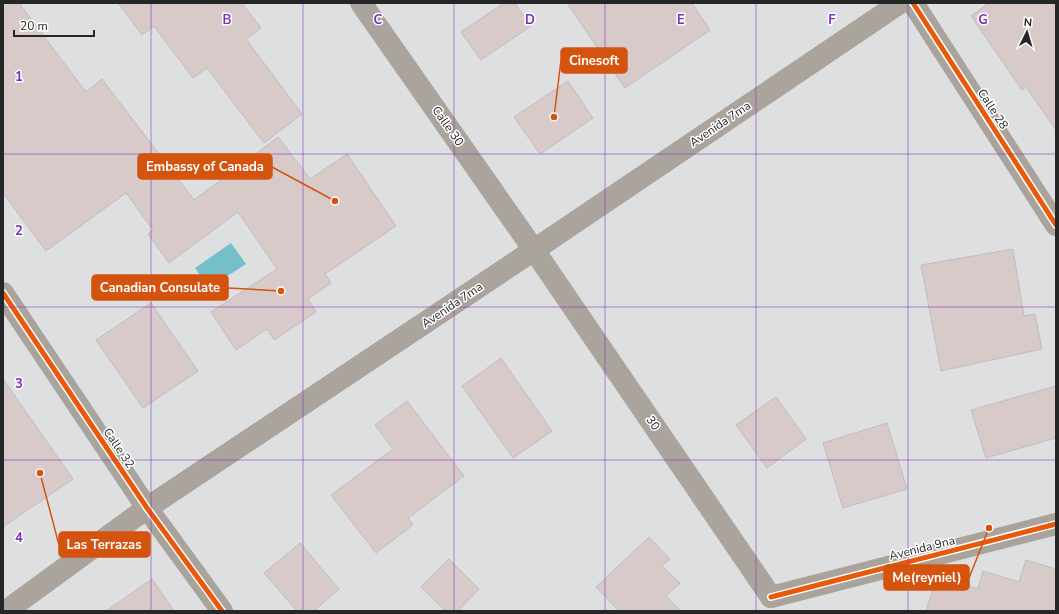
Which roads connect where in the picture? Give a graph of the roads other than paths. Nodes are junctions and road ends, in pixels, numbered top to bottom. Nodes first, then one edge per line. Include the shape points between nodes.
1 (361, 3) edge
2 (900, 3) edge
3 (913, 3) edge
4 (1056, 225) edge
5 (534, 250) junction
6 (3, 293) edge
7 (147, 508) junction
8 (1056, 524) edge
9 (768, 606) edge
10 (6, 611) edge
11 (222, 611) edge

1 - 5 main road, Calle 30
2 - 5 main road, Avenida 7ma
3 - 4 street, Calle 28
5 - 7 main road, Avenida 7ma
5 - 9 main road, 30
6 - 7 street, Calle 32
7 - 10 main road, Avenida 7ma
7 - 11 street, Calle 32
8 - 9 street, Avenida 9na

